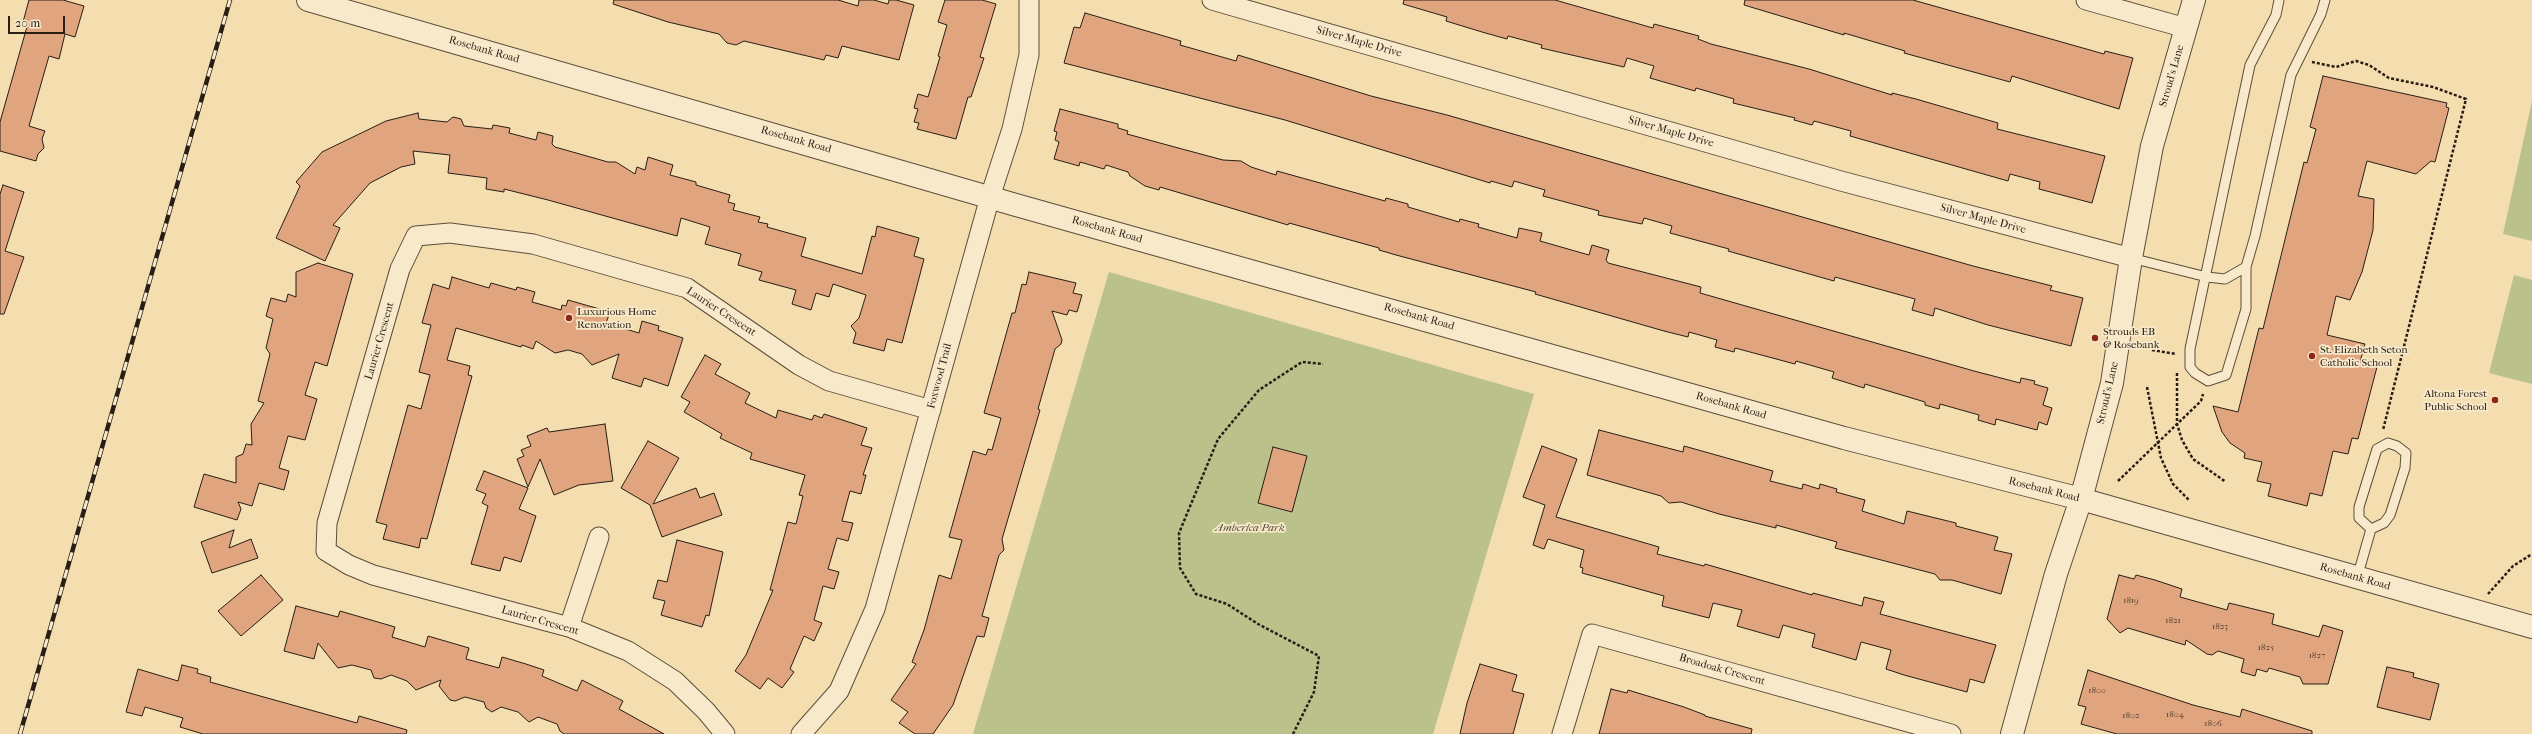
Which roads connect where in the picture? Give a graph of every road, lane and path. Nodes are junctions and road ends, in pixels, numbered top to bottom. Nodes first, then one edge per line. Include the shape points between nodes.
1 (1029, 0) edge
2 (1212, 0) edge
3 (2086, 0) edge
4 (2194, 0) edge
5 (2279, 0) edge
6 (2325, 0) edge
7 (311, 1) edge
8 (2186, 28) junction
9 (2299, 59) junction
10 (990, 197) junction
11 (2131, 258) junction
12 (2246, 267) junction
13 (2207, 277) junction
14 (2152, 350) dead end
15 (2180, 355) dead end
16 (1323, 364) dead end
17 (2178, 368) dead end
18 (2208, 381) junction
19 (2147, 387) dead end
20 (931, 410) junction
21 (2176, 424) junction
22 (2158, 442) junction
23 (2378, 449) junction
24 (2118, 481) dead end
25 (2226, 482) dead end
26 (2082, 499) junction
27 (2189, 500) dead end
28 (2371, 528) junction
29 (599, 537) dead end
30 (2532, 554) edge
31 (2357, 578) junction
32 (2474, 611) junction
33 (569, 627) junction
34 (2532, 628) edge
35 (725, 734) edge
36 (801, 734) edge
37 (1293, 734) edge
38 (1562, 734) edge
39 (1951, 734) edge
40 (2012, 734) edge

1 - 10 street, Foxwood Trail via 1029,55 1012,129
2 - 11 street, Silver Maple Drive via 1841,181
3 - 8 street
4 - 8 street, Stroud's Lane
5 - 13 lane via 2276,14 2250,65
6 - 9 lane
7 - 10 street, Rosebank Road
8 - 11 street, Stroud's Lane via 2152,146
9 - 12 lane via 2291,75
9 - 23 path via 2336,67 2356,61 2369,65 2389,78 2433,87 2466,99
10 - 20 street, Foxwood Trail
10 - 26 street, Rosebank Road via 1837,436
11 - 13 lane
11 - 26 street, Stroud's Lane via 2112,383
12 - 13 lane via 2225,279
12 - 18 lane via 2246,309 2226,375
13 - 18 lane via 2190,349 2190,367
14 - 15 path
16 - 37 path via 1302,362 1259,390 1218,439 1179,533 1180,568 1196,594 1227,604 1258,624 1320,656 1314,692
17 - 21 path
18 - 21 path via 2201,401
19 - 22 path
20 - 33 street, Laurier Crescent via 829,381 799,365 687,288 533,244 450,232 416,236 400,269 327,523 326,551 349,565 373,574
20 - 36 street, Foxwood Trail via 876,609 839,691
21 - 22 path
21 - 25 path via 2193,459
22 - 24 path
22 - 27 path via 2160,458 2173,484
23 - 28 lane via 2358,507 2359,518
23 - 28 lane via 2388,444 2397,446 2406,453 2405,468 2390,515 2384,523
26 - 31 street, Rosebank Road
26 - 40 street, Stroud's Lane via 2056,574
28 - 31 lane
29 - 33 street
30 - 32 path via 2513,566
31 - 32 street, Rosebank Road
32 - 34 street, Rosebank Road
33 - 35 street, Laurier Crescent via 628,651 674,681 706,711
38 - 39 street, Broadoak Crescent via 1592,634

